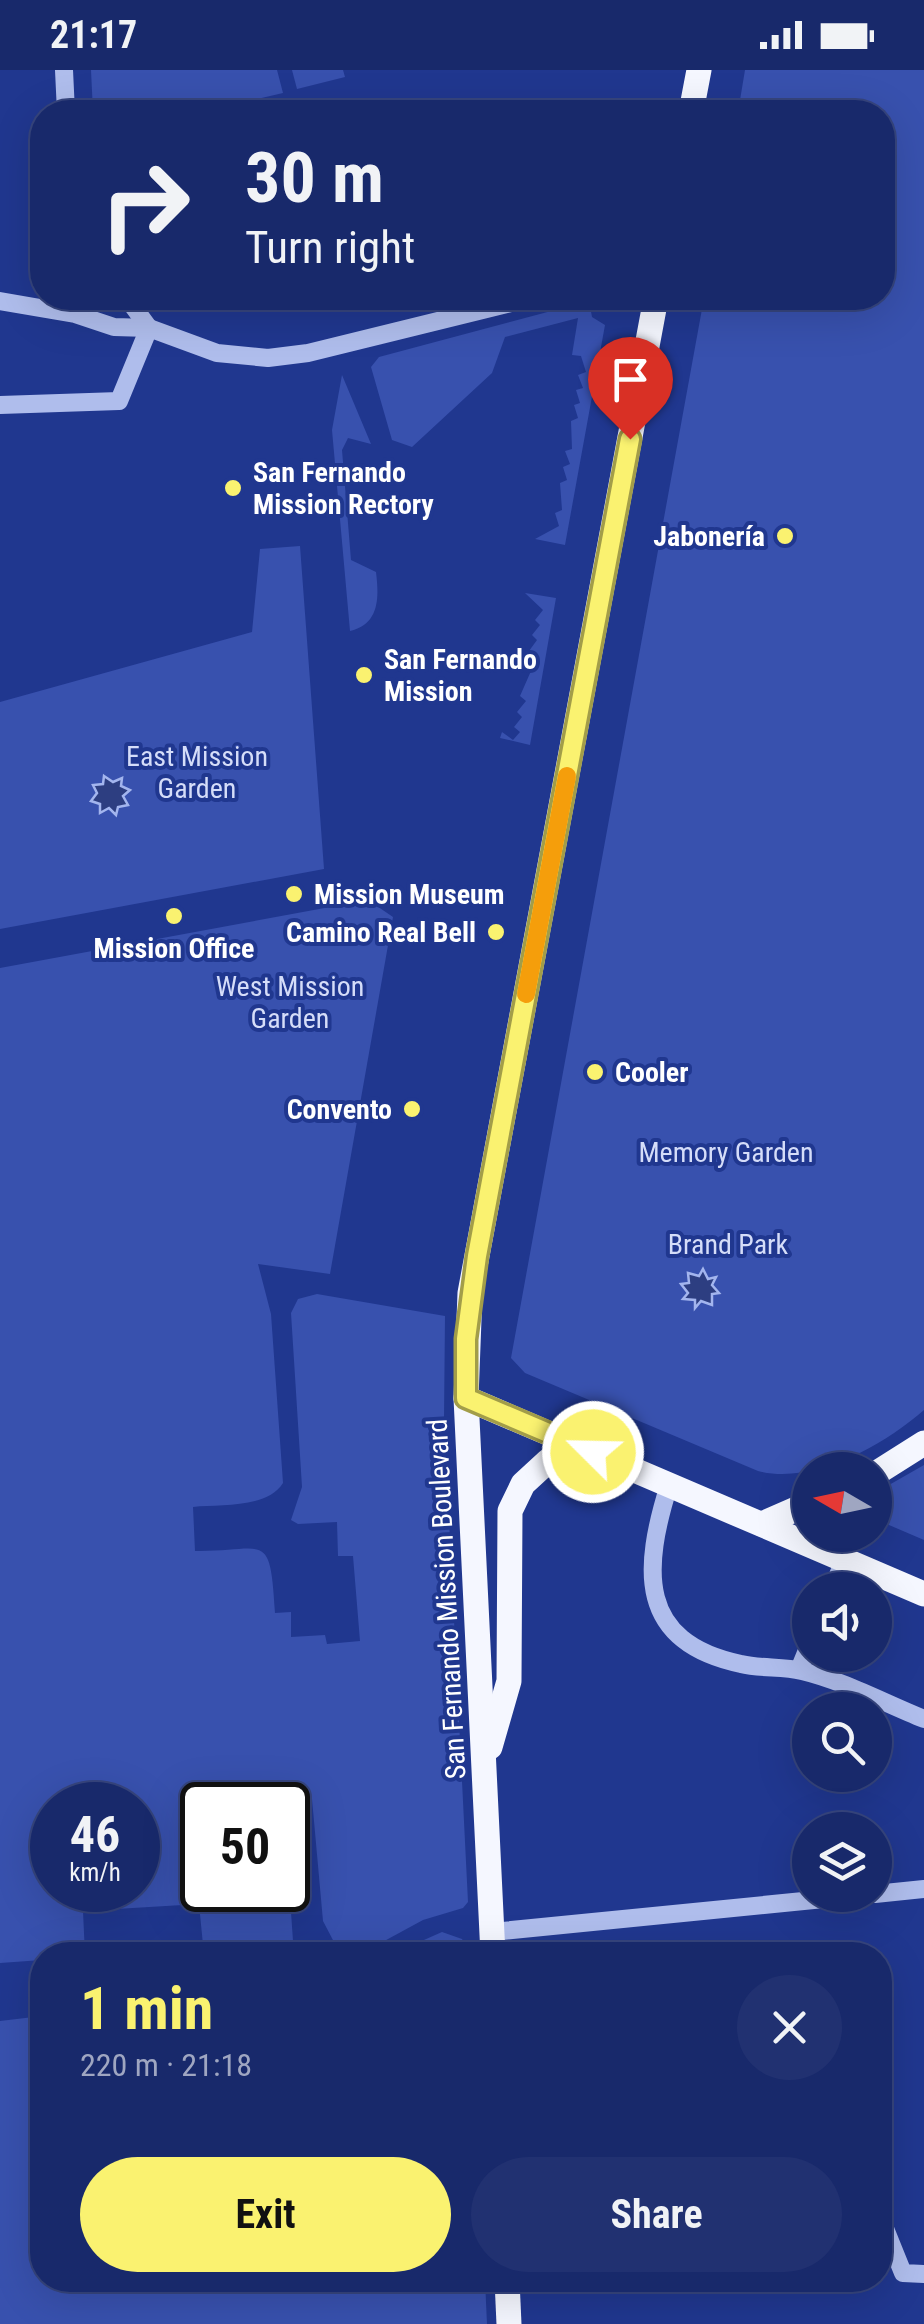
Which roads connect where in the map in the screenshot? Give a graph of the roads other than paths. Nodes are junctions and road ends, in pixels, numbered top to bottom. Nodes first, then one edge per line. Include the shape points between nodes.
1 (64, 70) edge
2 (699, 70) edge
3 (65, 100) edge
4 (693, 100) edge
5 (0, 302) edge
6 (30, 307) edge
7 (51, 310) edge
8 (136, 310) edge
9 (481, 310) edge
10 (654, 310) edge
11 (149, 328) junction
12 (0, 405) edge
13 (466, 1398) junction
14 (924, 1443) edge
15 (593, 1452) junction
16 (892, 1463) edge
17 (669, 1485) junction
18 (792, 1511) edge
19 (762, 1524) junction
20 (844, 1560) junction
21 (839, 1572) edge
22 (924, 1594) edge
23 (792, 1669) edge
24 (804, 1672) edge
25 (924, 1720) edge
26 (484, 1766) junction
27 (924, 1889) edge
28 (892, 1892) edge
29 (792, 1904) edge
30 (493, 1942) edge
31 (501, 1942) edge
32 (892, 2246) edge
33 (924, 2274) edge
34 (508, 2292) edge
35 (509, 2324) edge

1 - 3 lane
2 - 4 main road
5 - 6 lane
7 - 11 lane via 114,327
8 - 11 lane
9 - 11 lane via 285,357 217,353
10 - 13 main road, San Fernando Mission Boulevard via 470,1293
11 - 12 lane via 119,401
13 - 15 main road
13 - 26 main road, San Fernando Mission Boulevard
14 - 16 main road
15 - 17 main road
15 - 26 main road via 548,1461 522,1484 510,1511 509,1681
17 - 19 main road
17 - 23 lane via 650,1572 656,1605 671,1630 706,1654
18 - 19 main road
19 - 20 main road
20 - 21 lane
20 - 22 main road
24 - 25 lane
26 - 30 main road, San Fernando Mission Boulevard
27 - 28 lane
29 - 31 lane
32 - 33 lane via 903,2274
34 - 35 main road

